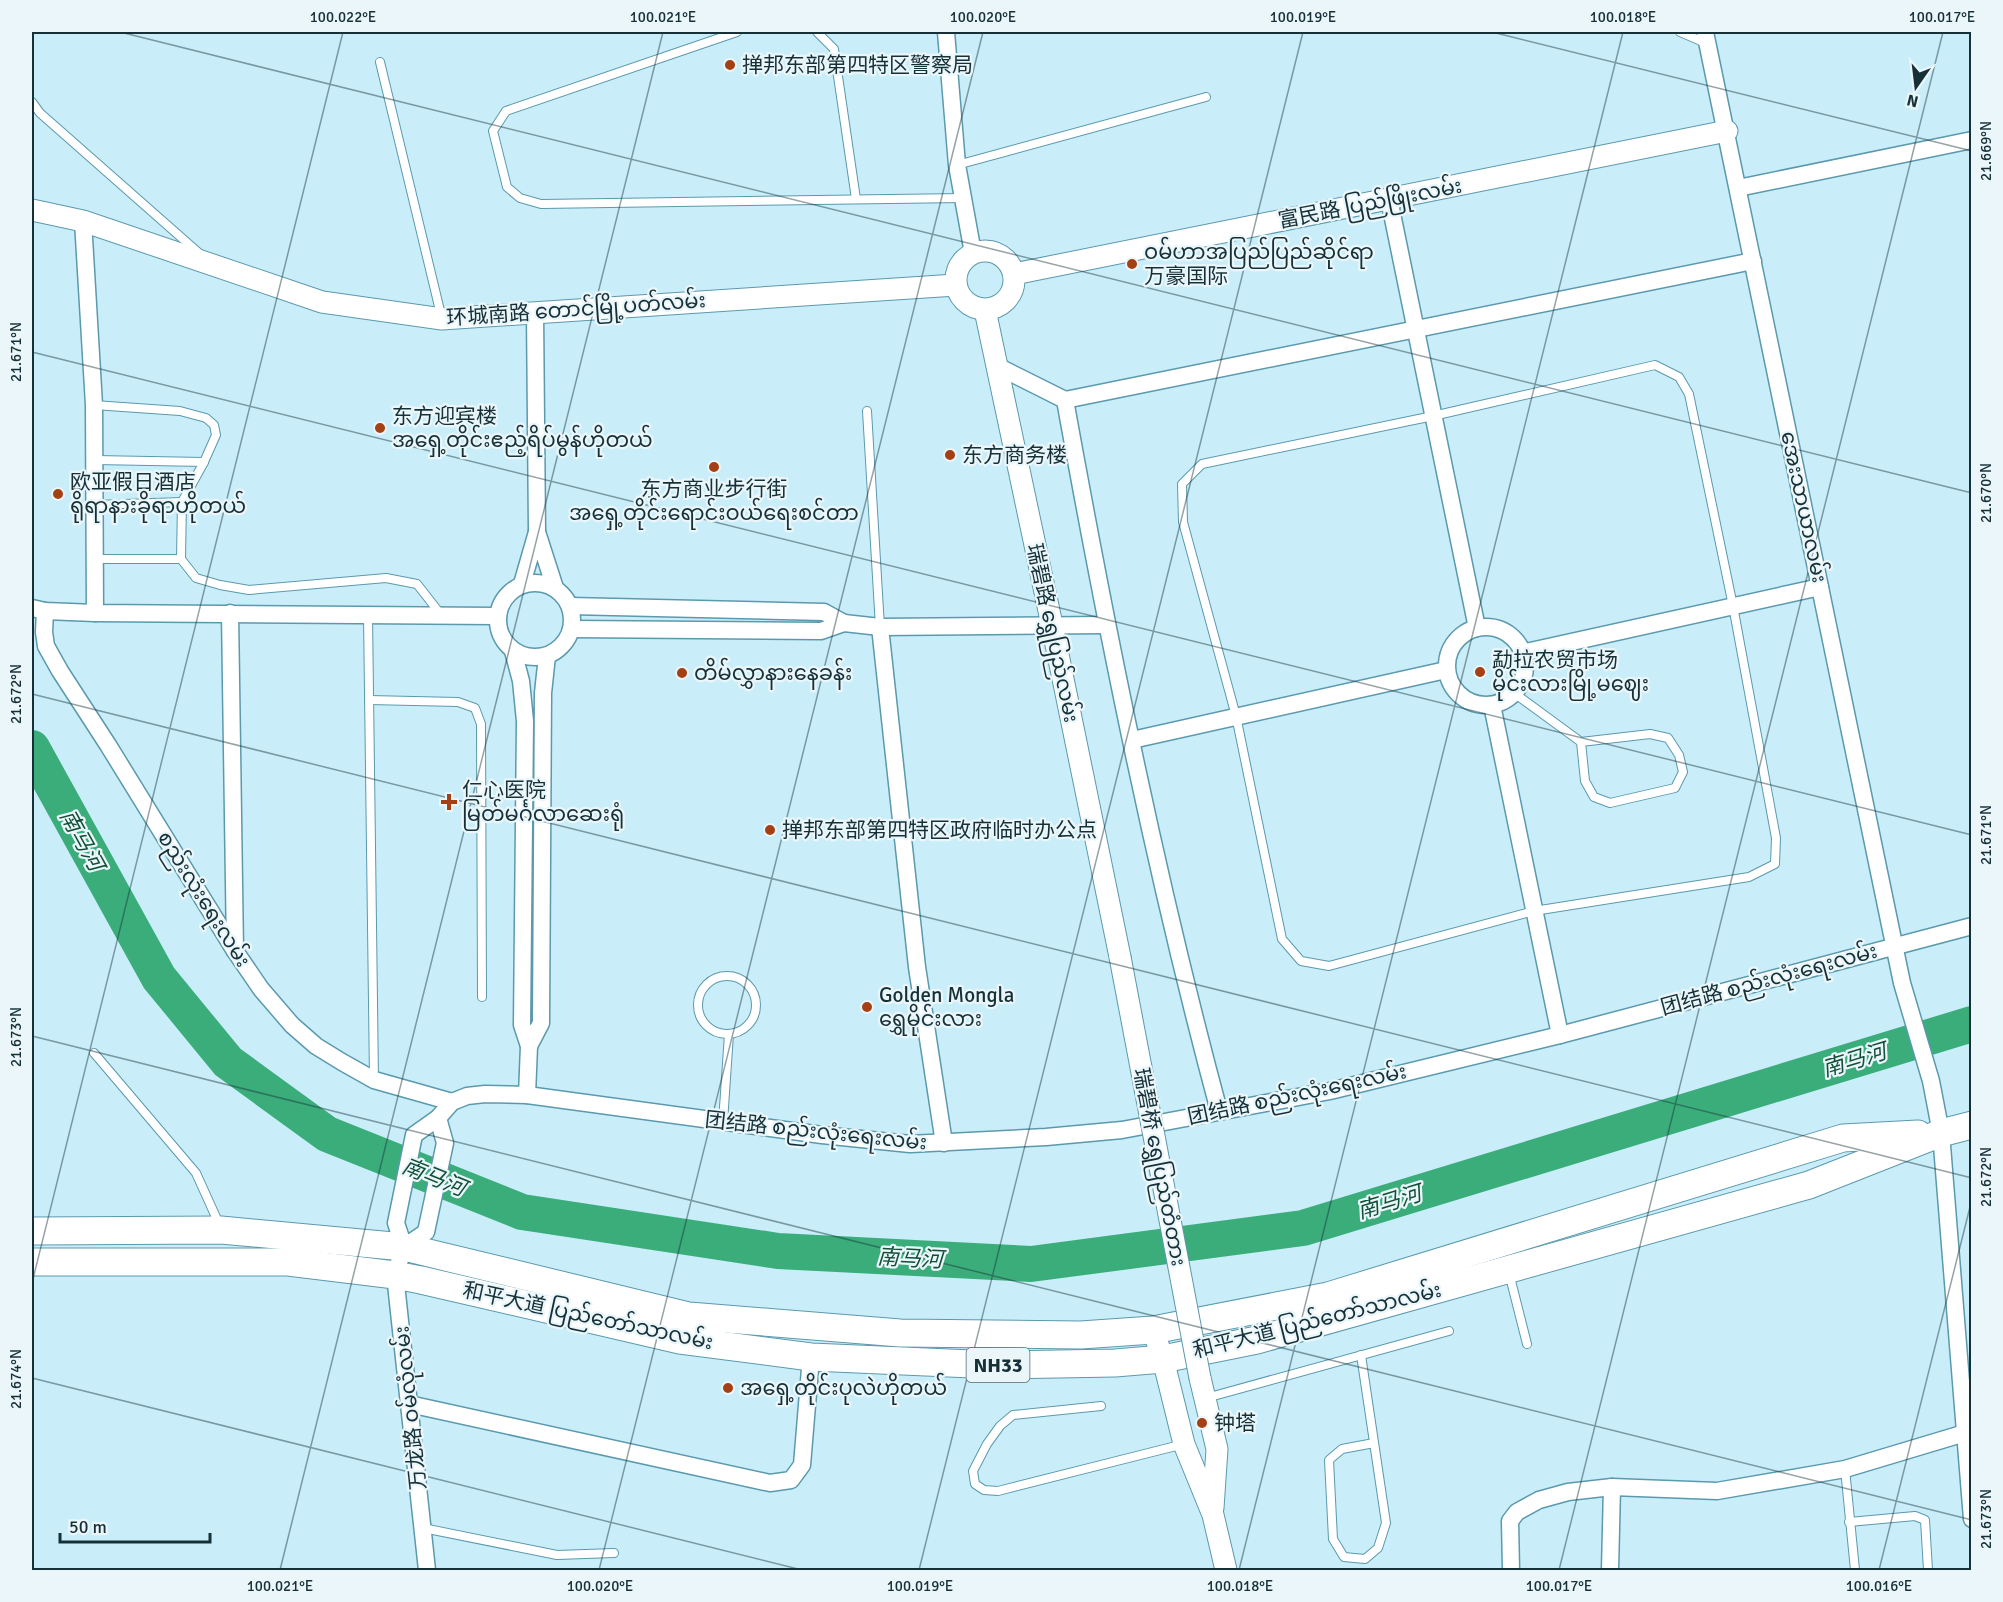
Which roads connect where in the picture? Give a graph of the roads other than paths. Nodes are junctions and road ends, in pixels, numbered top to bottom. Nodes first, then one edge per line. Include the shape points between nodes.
1 (737, 32) edge
2 (817, 32) edge
3 (946, 32) edge
4 (1680, 32) edge
5 (1707, 38) edge
6 (380, 62) dead end
7 (1206, 97) dead end
8 (32, 102) edge
9 (1727, 131) junction
10 (1971, 140) edge
11 (957, 165) junction
12 (1738, 188) junction
13 (963, 198) junction
14 (856, 199) junction
15 (1389, 199) junction
16 (32, 210) edge
17 (83, 221) junction
18 (974, 253) junction
19 (1753, 261) junction
20 (213, 266) junction
21 (1014, 274) junction
22 (956, 285) junction
23 (985, 310) junction
24 (535, 312) junction
25 (442, 319) junction
26 (1416, 329) junction
27 (997, 366) junction
28 (1065, 400) junction
29 (94, 405) junction
30 (867, 411) dead end
31 (1433, 416) junction
32 (95, 460) junction
33 (204, 462) junction
34 (182, 502) junction
35 (95, 505) junction
36 (537, 532) junction
37 (95, 559) junction
38 (181, 559) junction
39 (522, 584) junction
40 (1820, 587) junction
41 (555, 588) junction
42 (570, 606) junction
43 (1733, 606) junction
44 (38, 610) edge
45 (95, 613) junction
46 (230, 613) junction
47 (368, 615) junction
48 (442, 616) junction
49 (497, 616) junction
50 (844, 622) junction
51 (1052, 625) junction
52 (1106, 625) junction
53 (880, 627) junction
54 (1476, 628) junction
55 (572, 629) junction
56 (513, 651) junction
57 (1522, 653) junction
58 (547, 656) junction
59 (1446, 670) junction
60 (1514, 693) junction
61 (369, 700) junction
62 (1492, 705) junction
63 (1236, 716) junction
64 (1132, 740) junction
65 (1581, 742) junction
66 (1534, 910) junction
67 (1971, 926) edge
68 (1894, 946) junction
69 (235, 951) junction
70 (1120, 957) joint
71 (482, 997) dead end
72 (729, 1034) junction
73 (1560, 1035) junction
74 (529, 1046) junction
75 (94, 1053) dead end
76 (374, 1080) junction
77 (527, 1095) junction
78 (452, 1102) junction
79 (1219, 1111) junction
80 (438, 1118) junction
81 (723, 1123) junction
82 (1971, 1125) edge
83 (1941, 1133) junction
84 (944, 1143) junction
85 (221, 1230) junction
86 (32, 1231) edge
87 (409, 1234) junction
88 (32, 1262) edge
89 (1508, 1269) junction
90 (396, 1275) junction
91 (1153, 1330) junction
92 (1449, 1331) dead end
93 (1527, 1344) dead end
94 (1361, 1355) junction
95 (811, 1356) junction
96 (1163, 1359) junction
97 (1203, 1388) junction
98 (409, 1404) junction
99 (1101, 1406) dead end
100 (1965, 1433) junction
101 (1374, 1443) junction
102 (1184, 1444) junction
103 (1845, 1469) junction
104 (1612, 1487) junction
105 (1212, 1515) junction
106 (1971, 1519) edge
107 (1849, 1522) junction
108 (423, 1528) junction
109 (614, 1553) dead end
110 (427, 1570) edge
111 (1226, 1570) edge
112 (1510, 1570) edge
113 (1610, 1570) edge
114 (1855, 1570) edge
115 (1928, 1570) edge

1 - 14 lane via 506,111 493,131 507,186 520,198 541,204
2 - 14 lane via 834,49
3 - 11 street
4 - 5 lane
5 - 9 street, အေးသာယာလမ်း
6 - 25 lane
7 - 11 lane
8 - 20 lane
9 - 12 street, အေးသာယာလမ်း
9 - 15 street, 富民路 ပြည်ဖြိုးလမ်း
10 - 12 street
11 - 13 street
12 - 19 street, အေးသာယာလမ်း
13 - 14 lane
13 - 18 street
15 - 21 street, 富民路 ပြည်ဖြိုးလမ်း
15 - 26 street
16 - 17 street, 环城南路 တောင်မြို့ပတ်လမ်း
17 - 20 street, 环城南路 တောင်မြို့ပတ်လမ်း
17 - 29 street
18 - 21 street via 998,254
18 - 22 street via 959,266
19 - 26 street
19 - 40 street, အေးသာယာလမ်း
20 - 25 street, 环城南路 တောင်မြို့ပတ်လမ်း via 322,302
21 - 23 street via 1013,291 1008,298
22 - 23 street via 963,300
22 - 24 street, 环城南路 တောင်မြို့ပတ်လမ်း
23 - 27 street, 瑞碧路 ရွှေပြည်လမ်း
24 - 25 street, 环城南路 တောင်မြို့ပတ်လမ်း
24 - 36 street
26 - 28 street
26 - 31 street
27 - 28 street
27 - 51 street, 瑞碧路 ရွှေပြည်လမ်း
28 - 52 street
29 - 32 street
29 - 33 lane via 180,411 206,418 214,425 216,435
30 - 53 lane
31 - 43 lane via 1655,365 1679,377 1689,394
31 - 54 street
31 - 63 lane via 1202,465 1182,484 1184,522
32 - 33 lane
32 - 35 street
33 - 34 lane
34 - 35 lane
34 - 38 lane
35 - 37 street
36 - 39 street
36 - 41 street
37 - 38 lane
37 - 45 street
38 - 48 lane via 196,578 249,590 386,578 417,584
39 - 41 street via 543,583
39 - 49 street via 505,596
40 - 43 street
40 - 68 street, အေးသာယာလမ်း
41 - 42 street
42 - 50 street via 824,612
42 - 55 street
43 - 57 street
43 - 66 lane via 1776,838 1775,864 1749,877
44 - 45 street, စည်းလုံးရေးလမ်း
44 - 69 street, စည်းလုံးရေးလမ်း via 46,646
45 - 46 street, စည်းလုံးရေးလမ်း
46 - 47 street, စည်းလုံးရေးလမ်း
46 - 69 street
47 - 48 street, စည်းလုံးရေးလမ်း
47 - 61 lane
48 - 49 street, စည်းလုံးရေးလမ်း
49 - 56 street via 498,629
50 - 53 street
50 - 55 street via 821,631
51 - 52 street
51 - 53 street
51 - 70 street, 瑞碧路 ရွှေပြည်လမ်း
52 - 64 street
53 - 84 street via 917,967
54 - 57 street via 1502,630
54 - 59 street via 1456,640 1449,650
55 - 58 street via 567,640
56 - 58 street via 525,656
56 - 74 street via 525,721 522,1025
57 - 60 street via 1525,671
58 - 74 street via 543,693 541,1023
59 - 62 street via 1458,695 1469,702
59 - 63 street
60 - 62 street
60 - 65 lane
61 - 71 lane via 458,702 475,708 481,724
61 - 76 lane
62 - 66 street
63 - 64 street
63 - 66 lane via 1282,939 1301,961 1329,966
64 - 79 street via 1190,1002
65 - 65 lane via 1650,734 1668,738 1679,755 1683,772 1676,788 1610,803 1594,797 1584,781
66 - 73 street
67 - 68 street, 团结路 စည်းလုံးရေးလမ်း
68 - 73 street, 团结路 စည်းလုံးရေးလမ်း
68 - 83 street, အေးသာယာလမ်း
69 - 76 street, စည်းလုံးရေးလမ်း via 292,1025 316,1046
70 - 97 street, 瑞碧桥 ရွှေပြည်တံတား, bridge
72 - 72 lane via 748,1024 756,1004 747,984 726,976 705,985 697,1006 707,1027
72 - 81 lane
73 - 79 street, 团结路 စည်းလုံးရေးလမ်း via 1330,1091
74 - 77 street
75 - 85 lane via 196,1173
76 - 78 street, စည်းလုံးရေးလမ်း
77 - 78 street, 团结路 စည်းလုံးရေးလမ်း via 485,1094
77 - 81 street, 团结路 စည်းလုံးရေးလမ်း
78 - 80 street
79 - 84 street, 团结路 စည်းလုံးရေးလမ်း via 1122,1130
80 - 87 street via 445,1143
80 - 87 street via 414,1135
81 - 84 street, 团结路 စည်းလုံးရေးလမ်း via 910,1144
82 - 83 highway, 和平大道 ပြည်တော်သာလမ်း / NH33
83 - 89 highway, 和平大道 ပြည်တော်သာလမ်း / NH33 via 1809,1185
83 - 91 highway, 和平大道 ပြည်တော်သာလမ်း / NH33 via 1843,1138 1328,1296
83 - 100 street, အေးသာယာလမ်း
85 - 86 highway, 和平大道 ပြည်တော်သာလမ်း / NH33
85 - 87 highway, 和平大道 ပြည်တော်သာလမ်း / NH33
87 - 90 street, 万龙路 ဝမ်လုံလမ်း
87 - 91 highway, 和平大道 ပြည်တော်သာလမ်း / NH33 via 689,1316 900,1333 1082,1335
88 - 90 highway, 和平大道 ပြည်တော်သာလမ်း / NH33 via 288,1262
89 - 93 lane
89 - 96 highway, 和平大道 ပြည်တော်သာလမ်း / NH33 via 1257,1340
90 - 95 highway, 和平大道 ပြည်တော်သာလမ်း / NH33 via 680,1340
90 - 98 street, 万龙路 ဝမ်လုံလမ်း
91 - 96 street
92 - 94 lane
94 - 97 lane
94 - 101 lane
95 - 96 highway, 和平大道 ပြည်တော်သာလမ်း / NH33 via 995,1365
95 - 98 street via 801,1465 791,1480 770,1483
96 - 102 street
97 - 105 street via 1217,1449
98 - 108 street, 万龙路 ဝမ်လုံလမ်း
99 - 102 lane via 1012,1415 987,1444 973,1471 975,1484 984,1490 998,1491
100 - 103 street
100 - 106 street, အေးသာယာလမ်း
101 - 101 lane via 1386,1523 1378,1548 1365,1559 1344,1557 1333,1539 1329,1460 1342,1449
102 - 105 street
103 - 104 street via 1717,1491
103 - 107 lane
104 - 112 street via 1568,1492 1539,1500 1518,1512 1510,1521
104 - 113 street
105 - 111 street
107 - 114 lane
107 - 115 lane via 1915,1516 1924,1520
108 - 109 lane via 557,1555
108 - 110 street, 万龙路 ဝမ်လုံလမ်း

